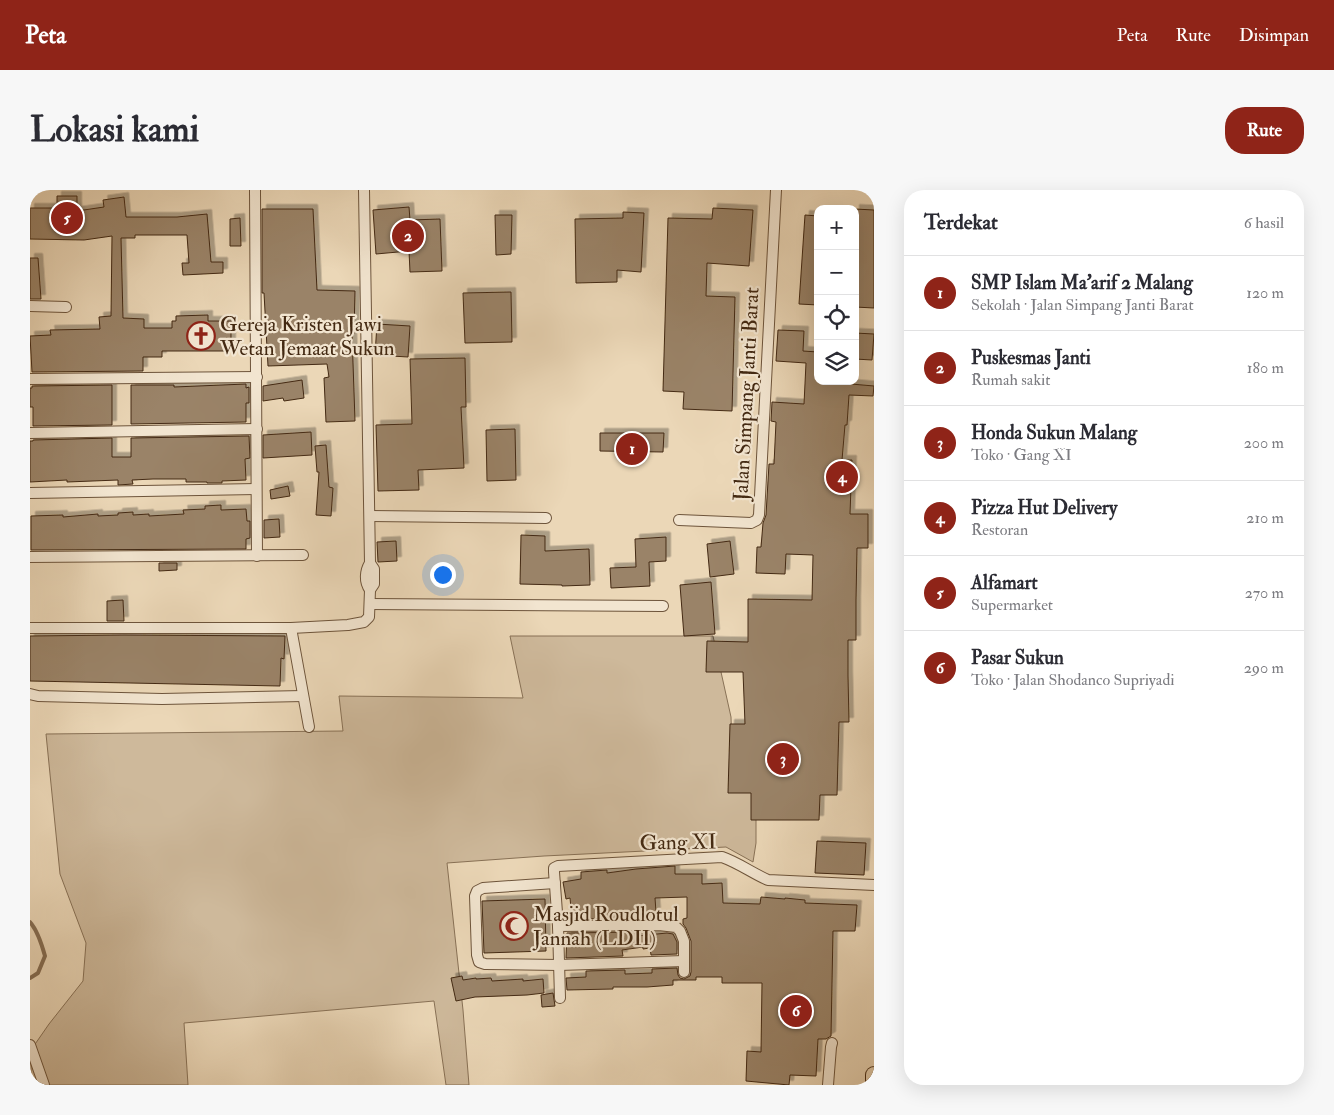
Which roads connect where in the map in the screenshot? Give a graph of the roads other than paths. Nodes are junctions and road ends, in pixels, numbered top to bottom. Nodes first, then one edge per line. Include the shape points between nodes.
1 (255, 190) edge
2 (364, 190) edge
3 (776, 190) edge
4 (30, 306) edge
5 (66, 307) dead end
6 (257, 377) junction
7 (30, 379) edge
8 (257, 429) junction
9 (30, 434) edge
10 (256, 489) junction
11 (30, 493) edge
12 (370, 516) junction
13 (546, 518) dead end
14 (679, 520) dead end
15 (303, 555) dead end
16 (257, 556) junction
17 (30, 557) edge
18 (370, 604) junction
19 (663, 606) dead end
20 (30, 628) edge
21 (291, 628) junction
22 (30, 694) edge
23 (303, 696) junction
24 (309, 727) dead end
25 (555, 883) junction
26 (874, 885) edge
27 (558, 926) junction
28 (559, 965) junction
29 (560, 998) dead end
30 (832, 1043) dead end
31 (30, 1045) edge
32 (874, 1075) edge
33 (44, 1085) edge
34 (828, 1085) edge
35 (874, 1085) edge

1 - 6 street
2 - 12 street
3 - 14 street, Jalan Simpang Janti Barat via 759,515 751,523
4 - 5 street
6 - 7 street
6 - 8 street
8 - 9 street
8 - 10 street
10 - 11 street
10 - 16 street
12 - 13 street
12 - 18 street via 370,563 374,569
15 - 16 street
16 - 17 street
18 - 19 street
18 - 21 street via 369,617 358,624
20 - 21 street
21 - 23 street
22 - 23 street via 162,699
23 - 24 street
25 - 26 street, Gang XI via 554,868 558,866 710,857 734,861 768,880
25 - 27 street
25 - 28 street via 478,891 475,896 477,955 485,964
27 - 28 street
27 - 28 street via 659,924 676,927 684,941 684,966
28 - 29 street
30 - 34 street
31 - 33 street
32 - 35 main road

